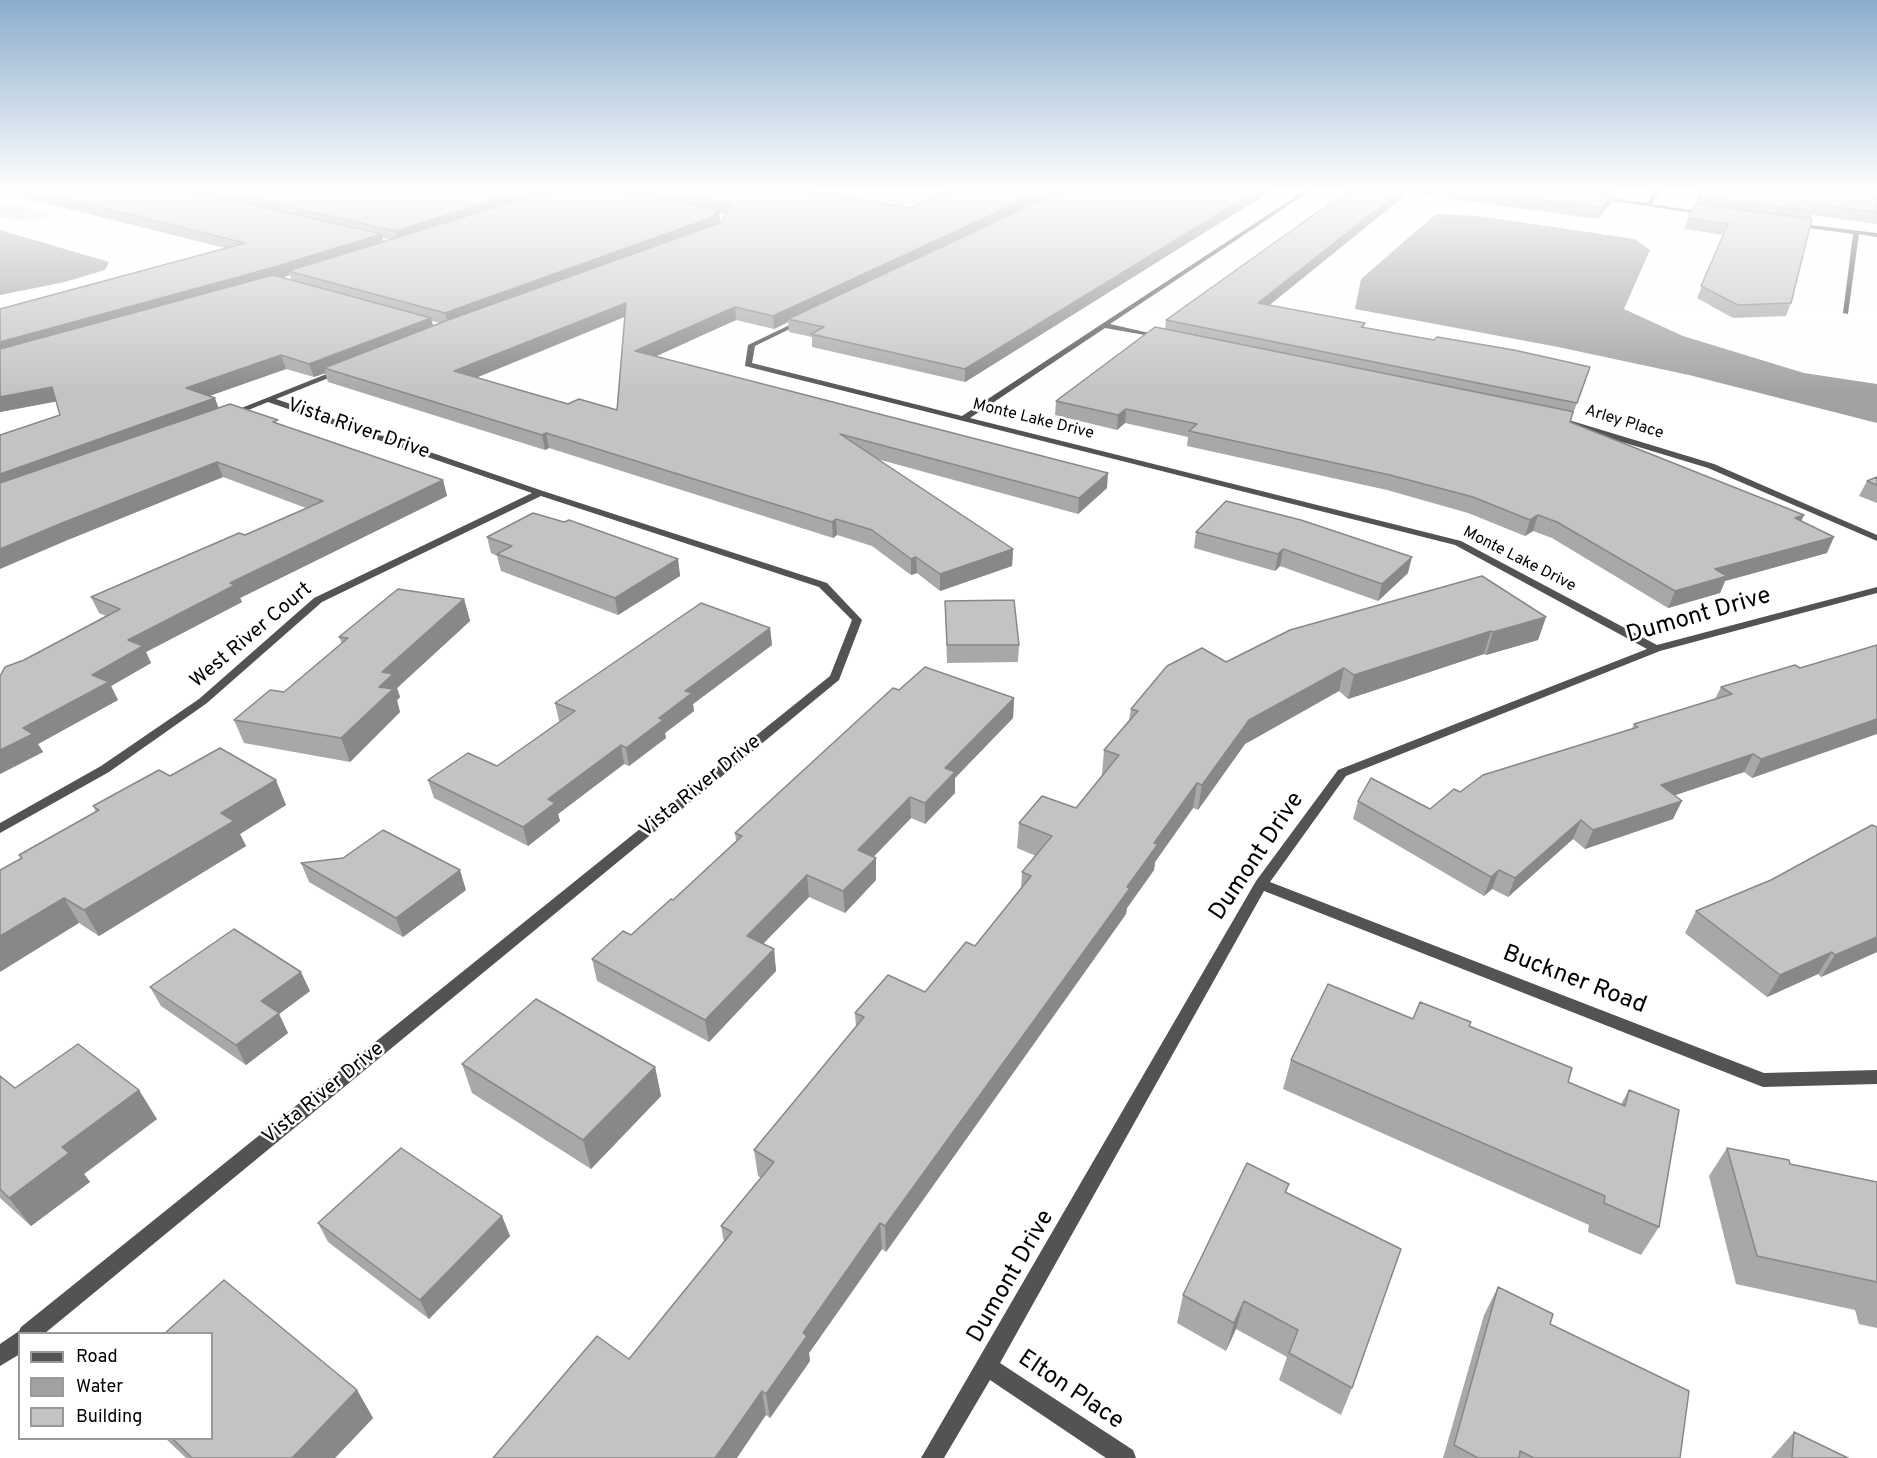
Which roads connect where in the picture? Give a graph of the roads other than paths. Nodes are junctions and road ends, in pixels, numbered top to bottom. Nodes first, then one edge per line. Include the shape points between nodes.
1 (1203, 259) edge
2 (1853, 259) edge
3 (1846, 313) dead end
4 (806, 319) edge
5 (1103, 325) junction
6 (1172, 340) edge
7 (348, 369) edge
8 (270, 400) junction
9 (225, 416) edge
10 (1544, 417) edge
11 (964, 418) junction
12 (540, 493) junction
13 (1877, 538) edge
14 (1877, 590) edge
15 (1656, 649) junction
16 (0, 829) edge
17 (1261, 884) junction
18 (1877, 1077) edge
19 (30, 1332) edge
20 (18, 1342) edge
21 (0, 1356) edge
22 (987, 1366) junction
23 (932, 1458) edge
24 (1125, 1458) edge

1 - 5 street
2 - 3 street
4 - 11 street, Monte Lake Drive via 752,345 748,364
5 - 6 street
5 - 11 street
7 - 8 street
8 - 9 street
8 - 12 street, Vista River Drive
10 - 13 street, Arley Place via 1711,466
11 - 15 street, Monte Lake Drive via 1458,543
12 - 16 street, West River Court via 318,600 203,701 105,769
12 - 19 street, Vista River Drive via 823,585 857,620 835,678
14 - 15 street, Dumont Drive
15 - 17 street, Dumont Drive via 1341,773
17 - 18 street, Buckner Road via 1763,1080
17 - 22 street, Dumont Drive
20 - 21 street
22 - 23 street, Dumont Drive
22 - 24 street, Elton Place

